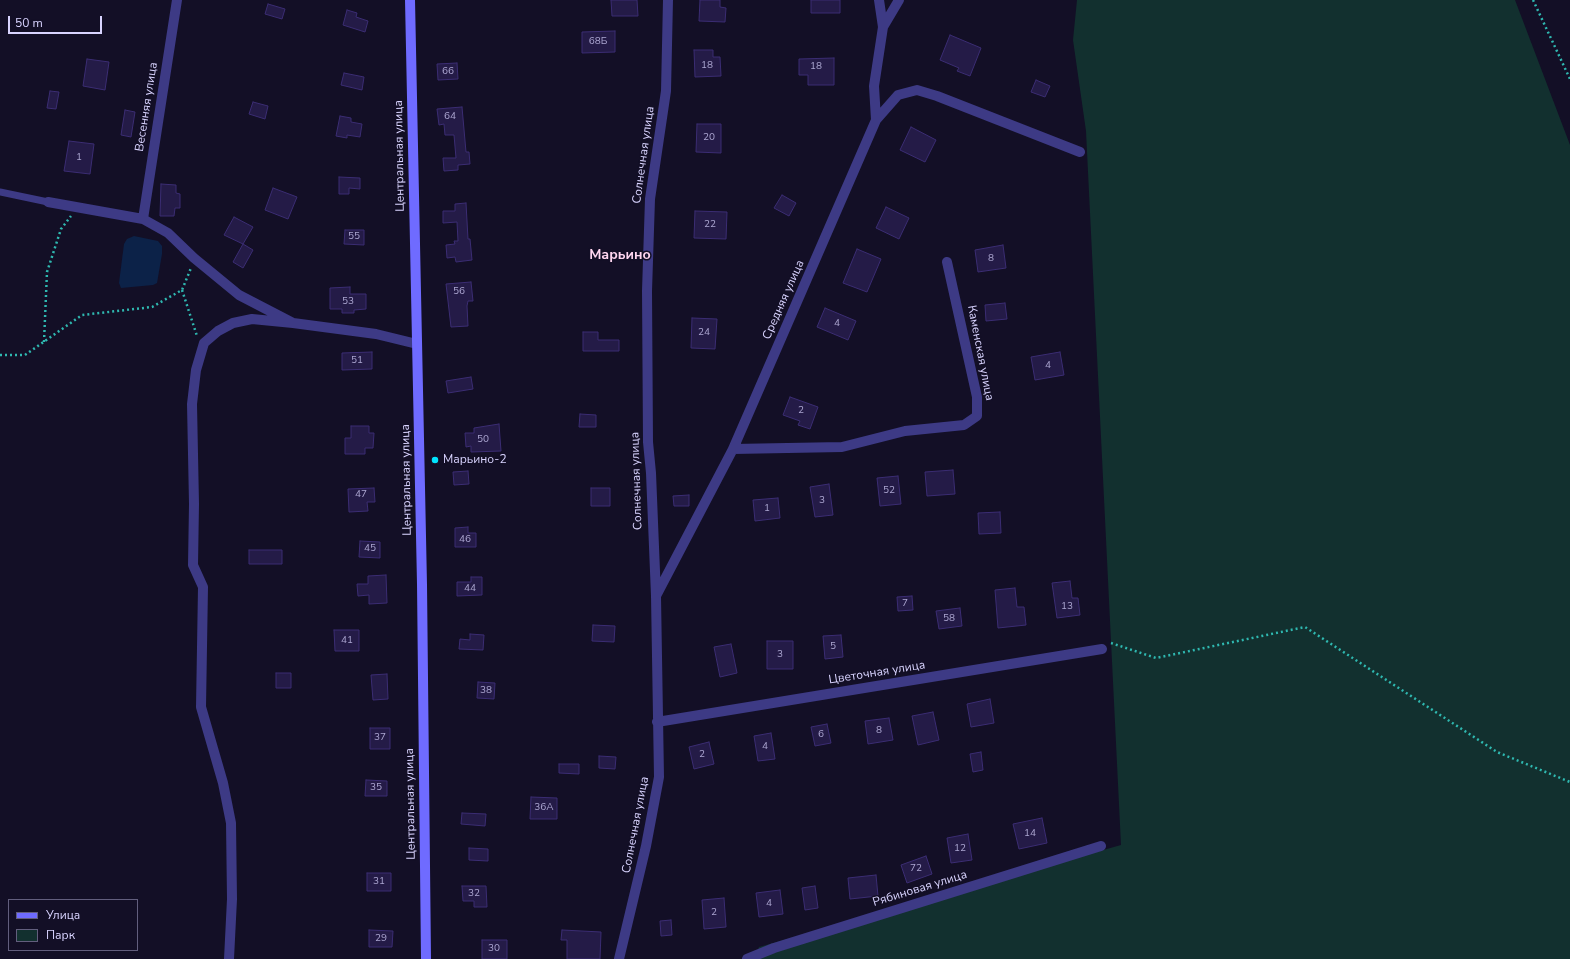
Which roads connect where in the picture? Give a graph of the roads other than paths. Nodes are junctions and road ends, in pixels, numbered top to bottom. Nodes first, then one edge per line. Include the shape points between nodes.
1 (177, 0) edge
2 (410, 0) edge
3 (668, 0) edge
4 (878, 0) edge
5 (899, 0) edge
6 (883, 27) junction
7 (876, 120) junction
8 (1080, 152) dead end
9 (0, 192) edge
10 (48, 202) joint
11 (143, 219) junction
12 (947, 262) dead end
13 (293, 323) junction
14 (417, 344) junction
15 (733, 449) junction
16 (656, 596) junction
17 (1105, 646) road end
18 (657, 722) junction
19 (1101, 846) dead end
20 (229, 959) edge
21 (426, 959) edge
22 (621, 959) edge
23 (747, 959) edge

1 - 11 street, Весенняя улица
2 - 14 main road, Центральная улица
3 - 16 street, Солнечная улица via 666,91 650,199 647,291 648,442
4 - 6 street, Средняя улица
5 - 6 street
6 - 7 street, Средняя улица via 874,86
7 - 8 street via 898,95 917,90
7 - 15 street, Средняя улица
9 - 10 lane
10 - 11 street
11 - 13 street via 168,233 239,295
12 - 15 street, Каменская улица via 977,397 977,416 964,425 905,431 842,447
13 - 14 street via 376,334
13 - 20 street via 252,319 233,323 218,331 204,343 196,370 192,404 193,565 204,587 201,707 223,783 231,823 232,900
14 - 21 main road, Центральная улица
15 - 16 street, Средняя улица
16 - 18 street, Солнечная улица
17 - 18 street, Цветочная улица
18 - 22 street, Солнечная улица via 659,777
19 - 23 street, Рябиновая улица via 774,948

